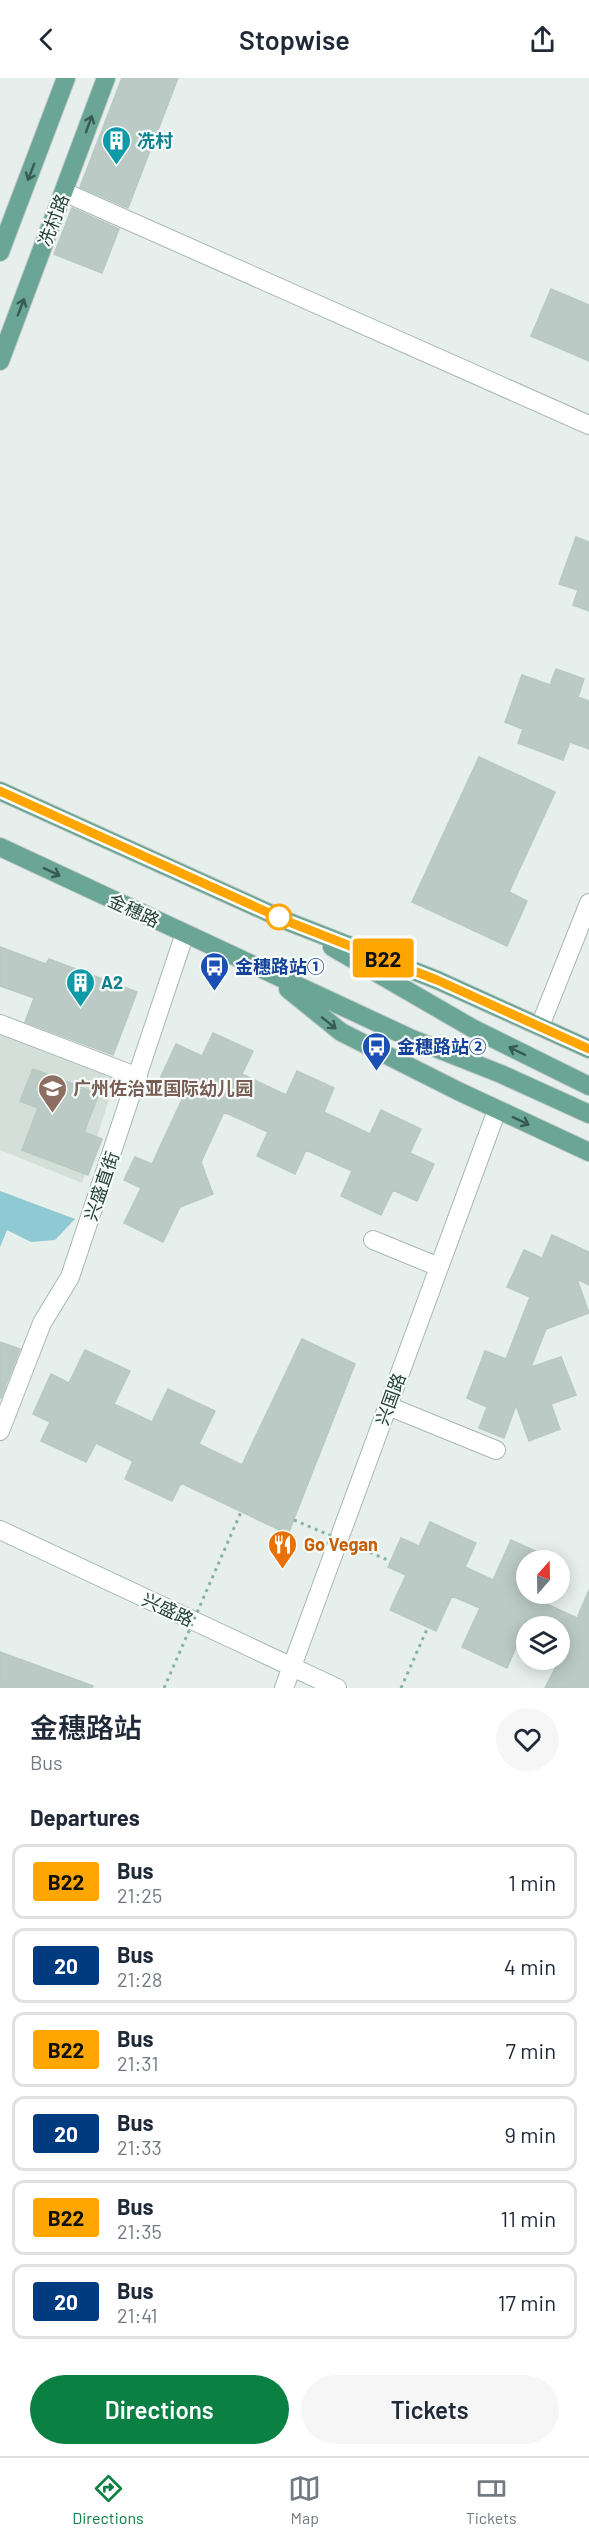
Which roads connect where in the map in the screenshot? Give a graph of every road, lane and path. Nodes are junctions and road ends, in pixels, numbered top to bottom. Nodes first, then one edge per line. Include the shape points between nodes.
1 (66, 78) edge
2 (106, 78) edge
3 (64, 192) junction
4 (0, 252) edge
5 (0, 361) edge
6 (589, 425) edge
7 (0, 791) edge
8 (0, 847) edge
9 (9, 855) edge
10 (589, 903) edge
11 (289, 922) junction
12 (185, 933) junction
13 (268, 972) junction
14 (0, 1024) edge
15 (540, 1026) junction
16 (589, 1048) edge
17 (138, 1077) junction
18 (589, 1086) edge
19 (497, 1110) junction
20 (589, 1114) edge
21 (589, 1152) edge
22 (373, 1240) dead end
23 (439, 1267) junction
24 (388, 1406) junction
25 (0, 1431) edge
26 (496, 1450) dead end
27 (241, 1512) dead end
28 (294, 1520) dead end
29 (0, 1530) edge
30 (390, 1562) dead end
31 (428, 1627) dead end
32 (291, 1667) junction
33 (164, 1688) edge
34 (284, 1688) edge
35 (337, 1688) edge
36 (401, 1688) edge

1 -> 4 main road, 冼村路
3 -> 2 main road, 冼村路
5 -> 3 main road, 冼村路
3 - 6 street
7 - 11 main road
8 - 9 main road, 金穗路
9 -> 12 main road, 金穗路
10 - 15 street
11 - 15 main road via 437,980
18 -> 11 main road via 472,1028
12 - 13 main road, 金穗路
12 - 17 street, 兴盛直街
13 -> 19 main road via 341,1032
13 - 20 main road
14 - 17 street
15 - 16 main road
17 - 25 street, 兴盛直街 via 70,1277 42,1323
19 -> 21 main road
19 - 23 street, 兴国路
22 - 23 street
23 - 24 street, 兴国路
24 - 26 street
24 - 32 street, 兴国路
27 - 33 path, bridge
28 - 30 path, bridge
29 - 32 street, 兴盛路
31 - 36 path
32 - 34 street, 兴国路
32 - 35 street, 兴盛路

